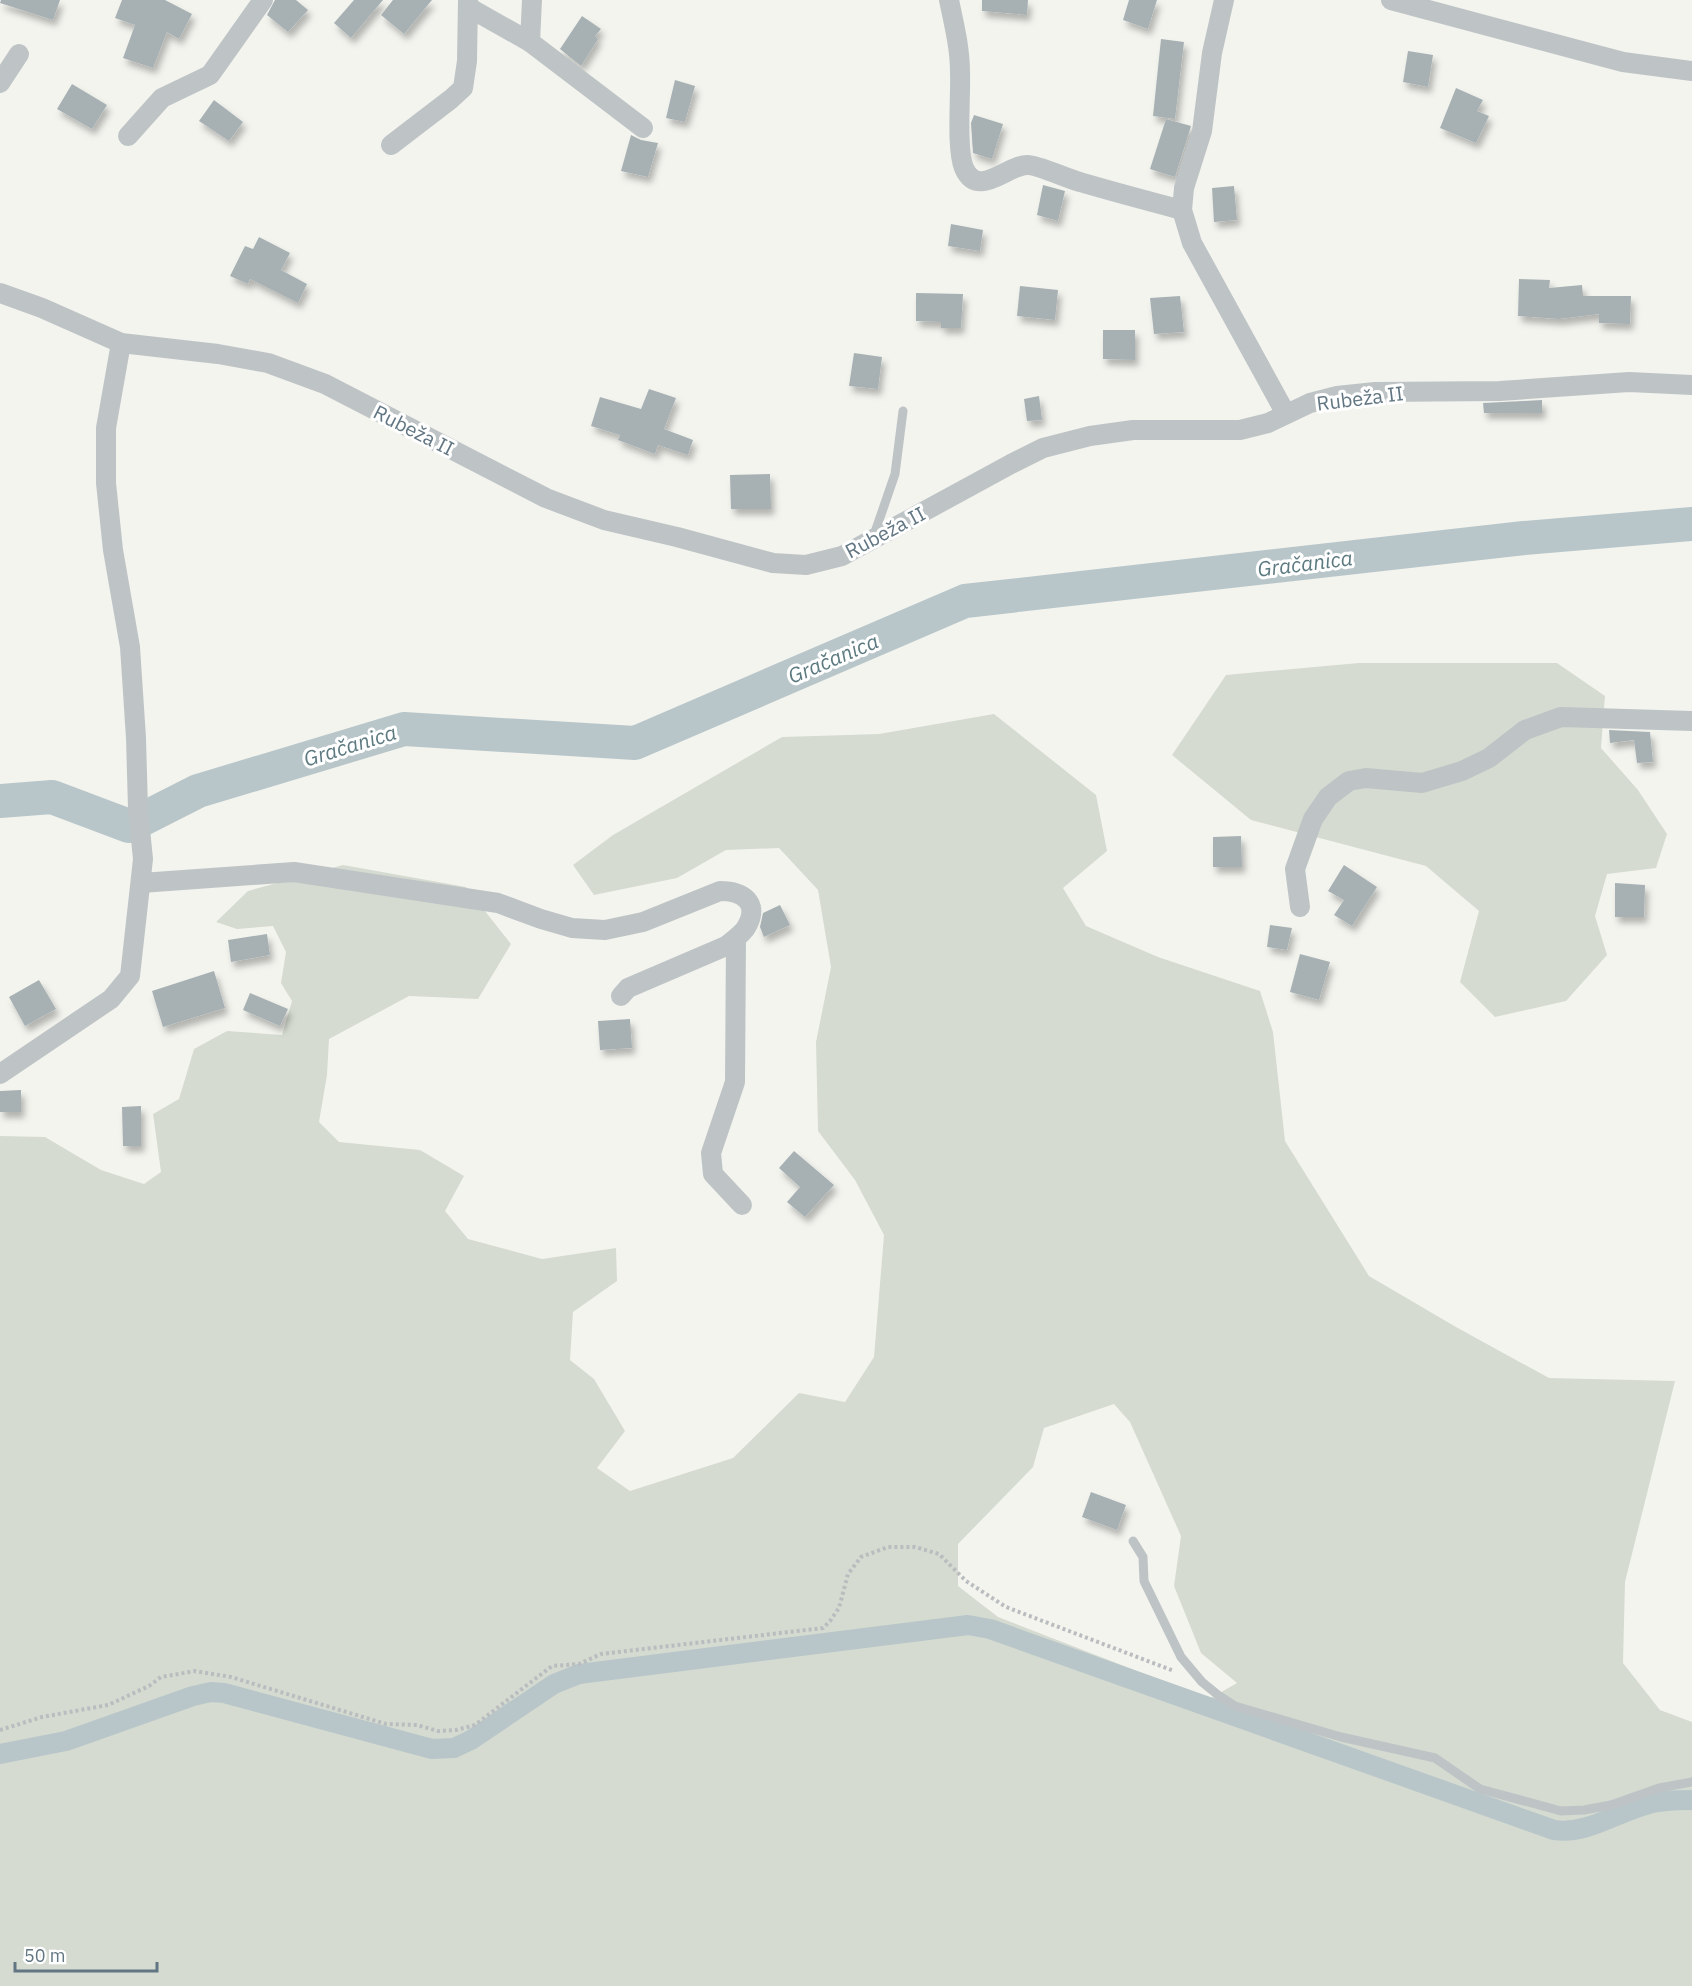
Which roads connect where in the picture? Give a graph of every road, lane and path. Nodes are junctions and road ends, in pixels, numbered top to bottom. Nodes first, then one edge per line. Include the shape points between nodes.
1 (263, 0) edge
2 (532, 0) edge
3 (949, 0) edge
4 (1224, 0) edge
5 (1391, 0) edge
6 (468, 4) edge
7 (530, 42) junction
8 (19, 54) dead end
9 (1692, 72) edge
10 (0, 82) edge
11 (644, 128) dead end
12 (128, 136) dead end
13 (391, 145) dead end
14 (1182, 210) junction
15 (0, 293) edge
16 (121, 343) junction
17 (1692, 385) edge
18 (903, 411) dead end
19 (1286, 414) junction
20 (872, 540) junction
21 (1692, 721) edge
22 (141, 883) junction
23 (1300, 907) dead end
24 (736, 939) junction
25 (621, 996) dead end
26 (0, 1074) edge
27 (742, 1205) dead end
28 (1133, 1540) dead end
29 (1202, 1682) junction
30 (0, 1730) edge
31 (1692, 1782) edge

1 - 12 street via 210,75 162,98
2 - 7 street
3 - 14 street via 960,69 960,148 964,168 971,178 980,182 992,180 1017,166 1030,165
4 - 14 street via 1212,53 1202,131 1184,188
5 - 9 street via 1623,62
6 - 7 street
6 - 13 street via 463,88
7 - 11 street
8 - 10 street
14 - 19 street via 1192,243
15 - 16 street, Rubeža II
16 - 20 street, Rubeža II via 268,363 325,384 546,498 604,519 772,563 806,565 842,556
16 - 22 street via 106,428 106,483 130,647 143,859
17 - 19 street, Rubeža II via 1629,382 1500,391 1375,392 1337,396
18 - 20 lane via 895,474
19 - 20 street, Rubeža II via 1240,430 1134,430 1043,448
21 - 23 street via 1561,717 1525,730 1489,758 1462,771 1422,783 1366,778 1350,781 1329,797 1313,819 1295,869
22 - 24 street via 294,873 498,903 572,928 605,930 644,922 720,891 732,891 747,898 751,916
22 - 26 street via 130,976 111,999
24 - 25 street via 628,988
24 - 27 street via 735,1082 711,1153 713,1174
28 - 29 lane via 1143,1557 1144,1581 1173,1642
29 - 30 path via 1006,1607 966,1581 939,1554 915,1547 888,1547 861,1557 848,1574 839,1608 823,1628 601,1654 579,1664 552,1666 475,1725 456,1730 386,1724 231,1677 195,1671 161,1677 108,1705 42,1717
29 - 31 lane via 1235,1706 1341,1737 1436,1758 1480,1789 1561,1811 1584,1810

